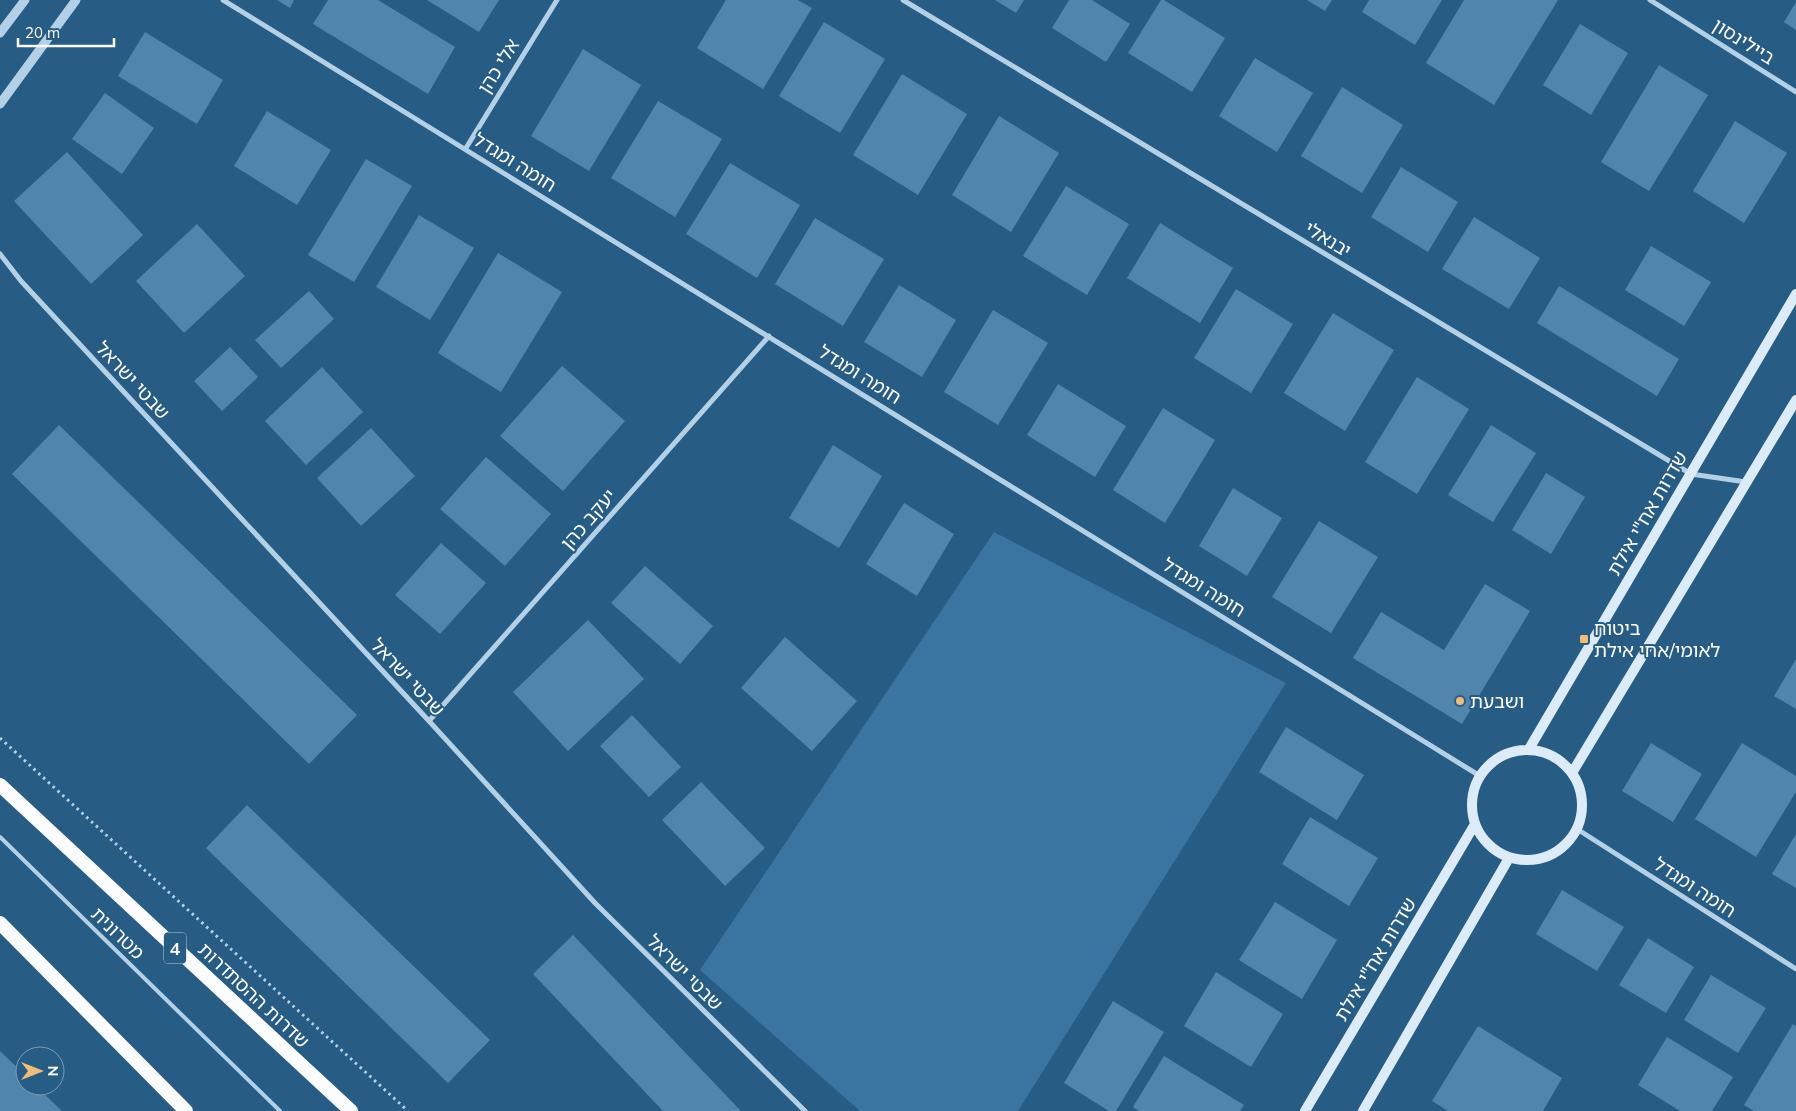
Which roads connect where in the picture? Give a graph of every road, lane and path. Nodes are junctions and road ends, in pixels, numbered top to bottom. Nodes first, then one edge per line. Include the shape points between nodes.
1 (24, 0) edge
2 (76, 0) edge
3 (223, 0) edge
4 (557, 0) edge
5 (903, 0) edge
6 (1650, 0) edge
7 (0, 34) edge
8 (1796, 92) edge
9 (0, 104) edge
10 (466, 148) junction
11 (0, 254) edge
12 (1796, 294) edge
13 (769, 336) junction
14 (1796, 400) edge
15 (1690, 474) junction
16 (1746, 482) junction
17 (429, 721) junction
18 (0, 738) edge
19 (1529, 749) junction
20 (1572, 773) junction
21 (1480, 776) junction
22 (0, 785) edge
23 (1475, 824) junction
24 (1577, 830) junction
25 (0, 838) edge
26 (1509, 858) junction
27 (0, 923) edge
28 (1796, 969) edge
29 (186, 1111) edge
30 (280, 1111) edge
31 (351, 1111) edge
32 (408, 1111) edge
33 (805, 1111) edge
34 (1305, 1111) edge
35 (1363, 1111) edge

1 - 7 street
2 - 9 street
3 - 10 street, חומה ומגדל
4 - 10 street, אלי כהן
5 - 15 street, יבנאלי
6 - 8 street, ביילינסון
10 - 13 street, חומה ומגדל
11 - 17 street, שבטי ישראל
12 - 15 main road, שדרות אח"י אילת
13 - 17 street, יעקב כהן
13 - 21 street, חומה ומגדל
14 - 16 main road
15 - 16 street, יבנאלי
15 - 19 main road, שדרות אח"י אילת
16 - 20 main road
17 - 33 street, שבטי ישראל via 595,903
18 - 32 path
19 - 20 main road via 1553,756
19 - 21 main road via 1510,752 1493,761
20 - 24 main road via 1582,800 1582,816
21 - 23 main road via 1472,808
22 - 31 highway, שדרות ההסתדרות / 4
23 - 26 main road via 1483,838
23 - 34 main road, שדרות אח"י אילת
24 - 26 main road via 1556,853 1525,861
24 - 28 street, חומה ומגדל
25 - 30 lane, מטרונית
26 - 35 main road
27 - 29 highway

